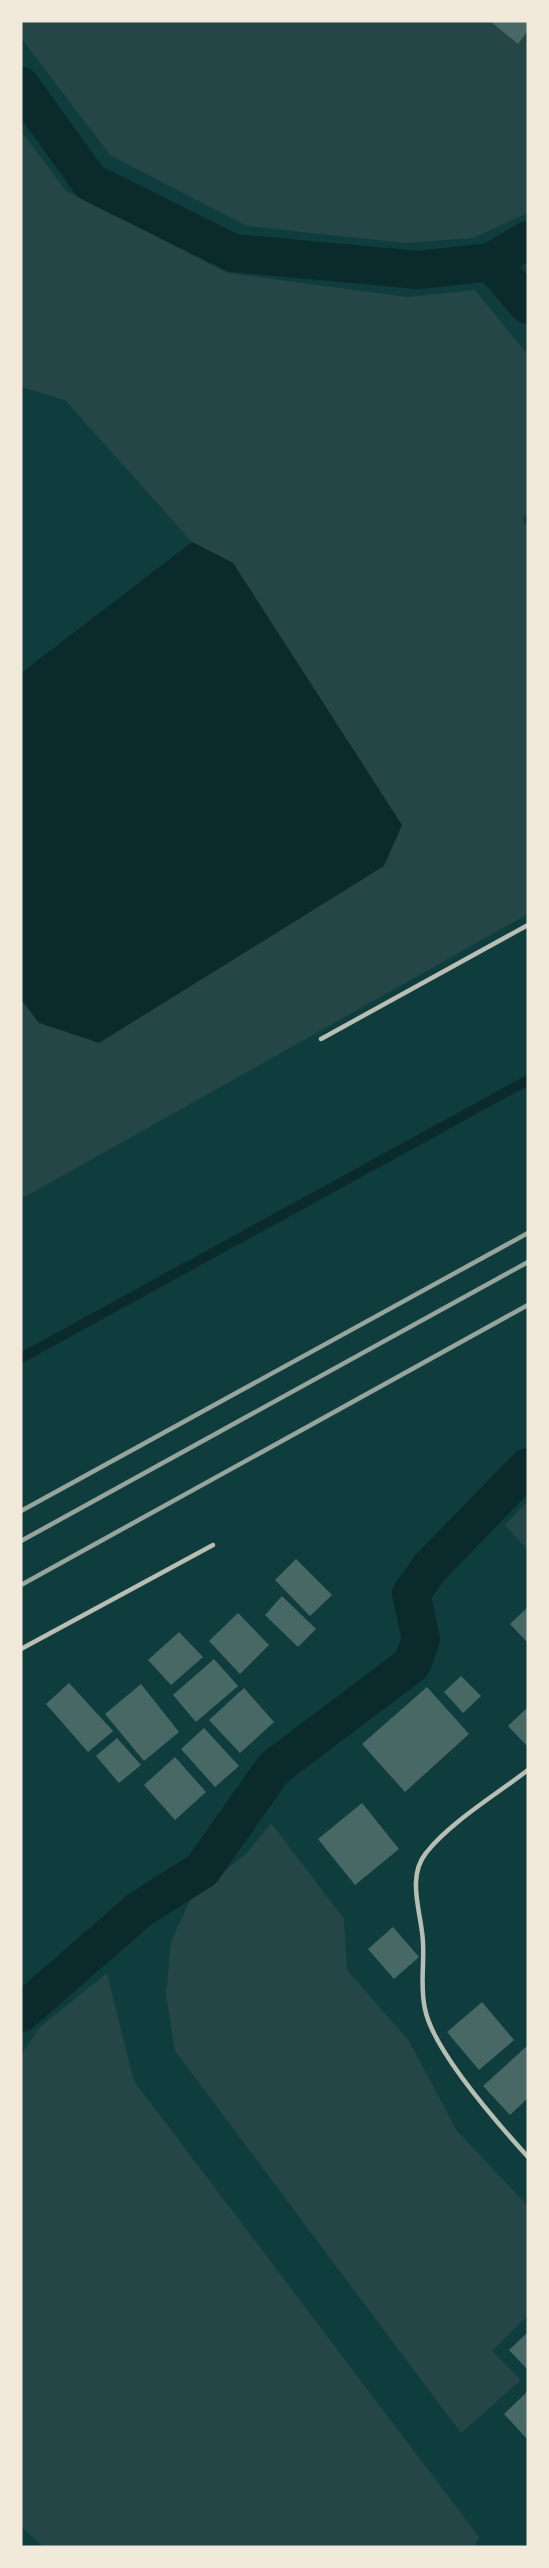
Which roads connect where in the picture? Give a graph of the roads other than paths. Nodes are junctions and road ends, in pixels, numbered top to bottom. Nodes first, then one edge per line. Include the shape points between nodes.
1 (528, 925) edge
2 (321, 1039) dead end
3 (213, 1545) dead end
4 (21, 1649) edge
5 (528, 1770) edge
6 (528, 2157) edge

1 - 2 lane
3 - 4 lane
5 - 6 lane via 444,1835 424,1854 416,1875 423,1935 421,1978 425,2011 446,2052

